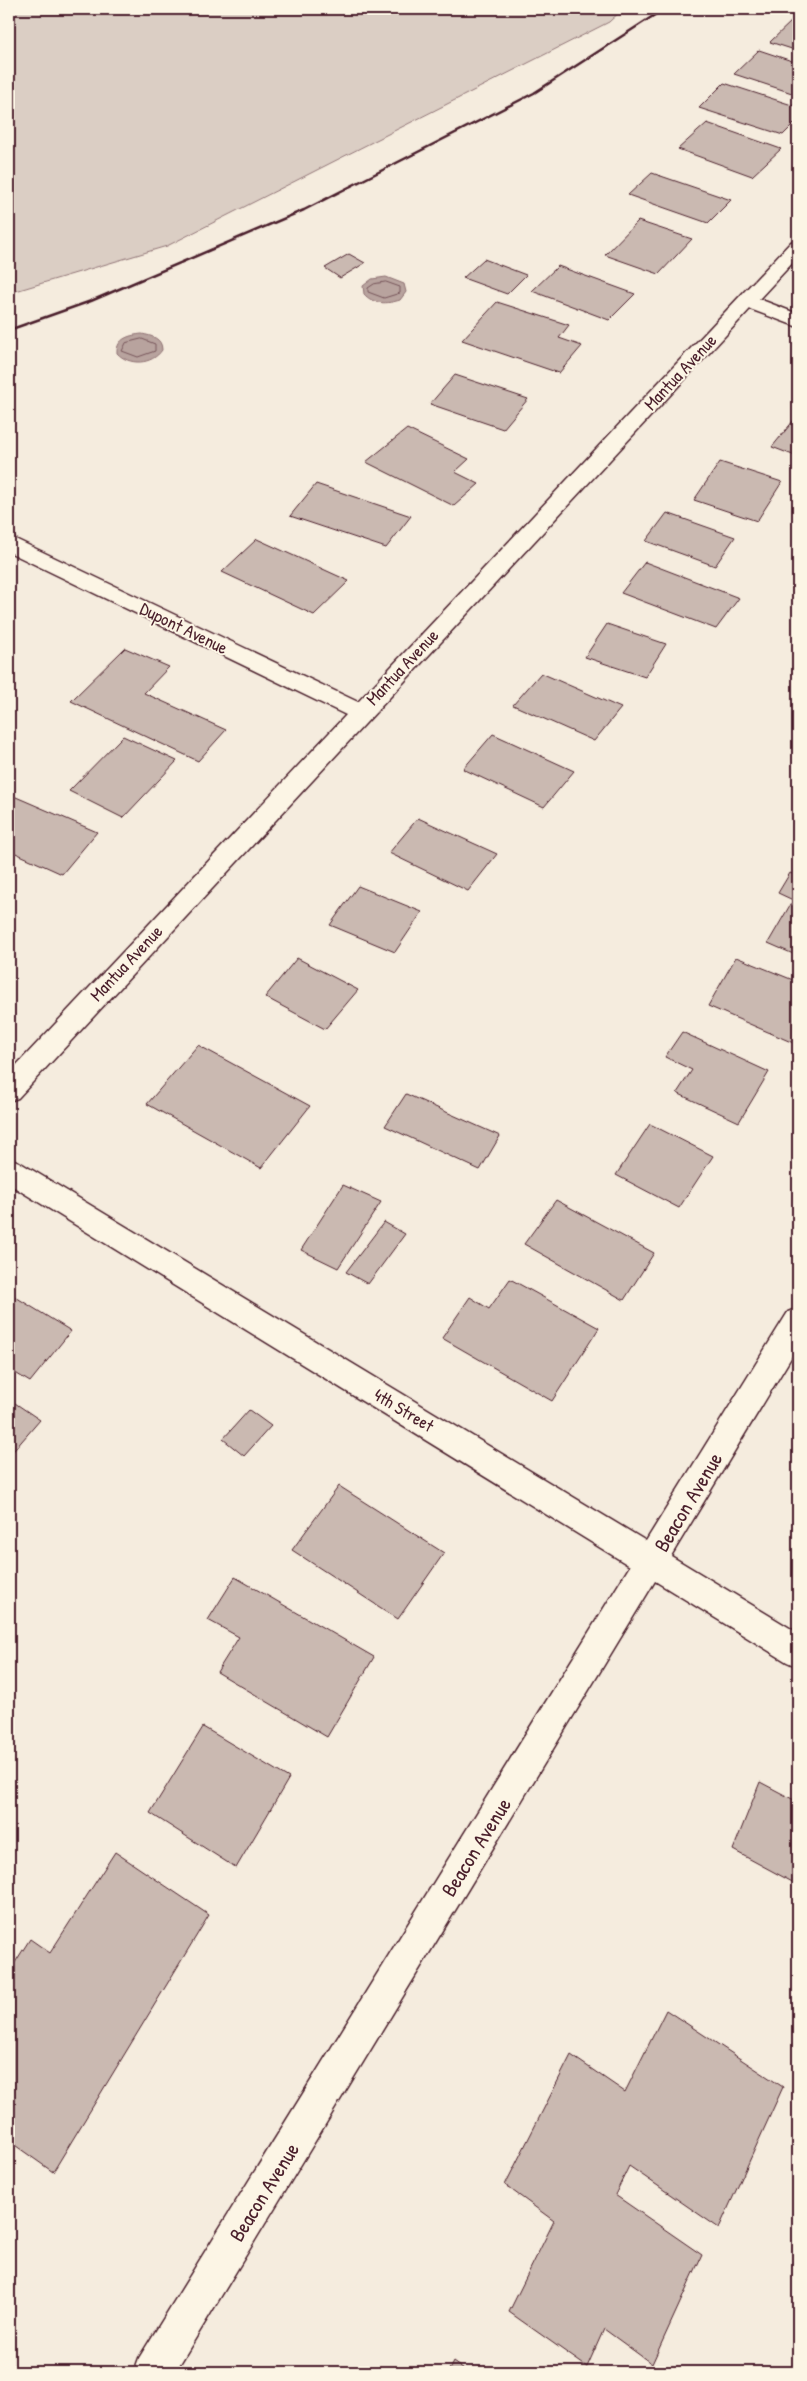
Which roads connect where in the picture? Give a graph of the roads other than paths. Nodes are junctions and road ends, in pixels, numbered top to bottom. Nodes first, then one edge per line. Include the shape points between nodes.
1 (798, 246) edge
2 (746, 301) junction
3 (798, 321) edge
4 (9, 543) edge
5 (360, 712) junction
6 (9, 1090) edge
7 (9, 1170) edge
8 (798, 1321) edge
9 (651, 1561) junction
10 (798, 1651) edge
11 (153, 2372) edge

1 - 2 street, Mantua Avenue
2 - 3 street
2 - 5 street, Mantua Avenue
4 - 5 street, Dupont Avenue
5 - 6 street, Mantua Avenue
7 - 9 street, 4th Street
8 - 9 street, Beacon Avenue
9 - 10 street, 4th Street
9 - 11 street, Beacon Avenue

